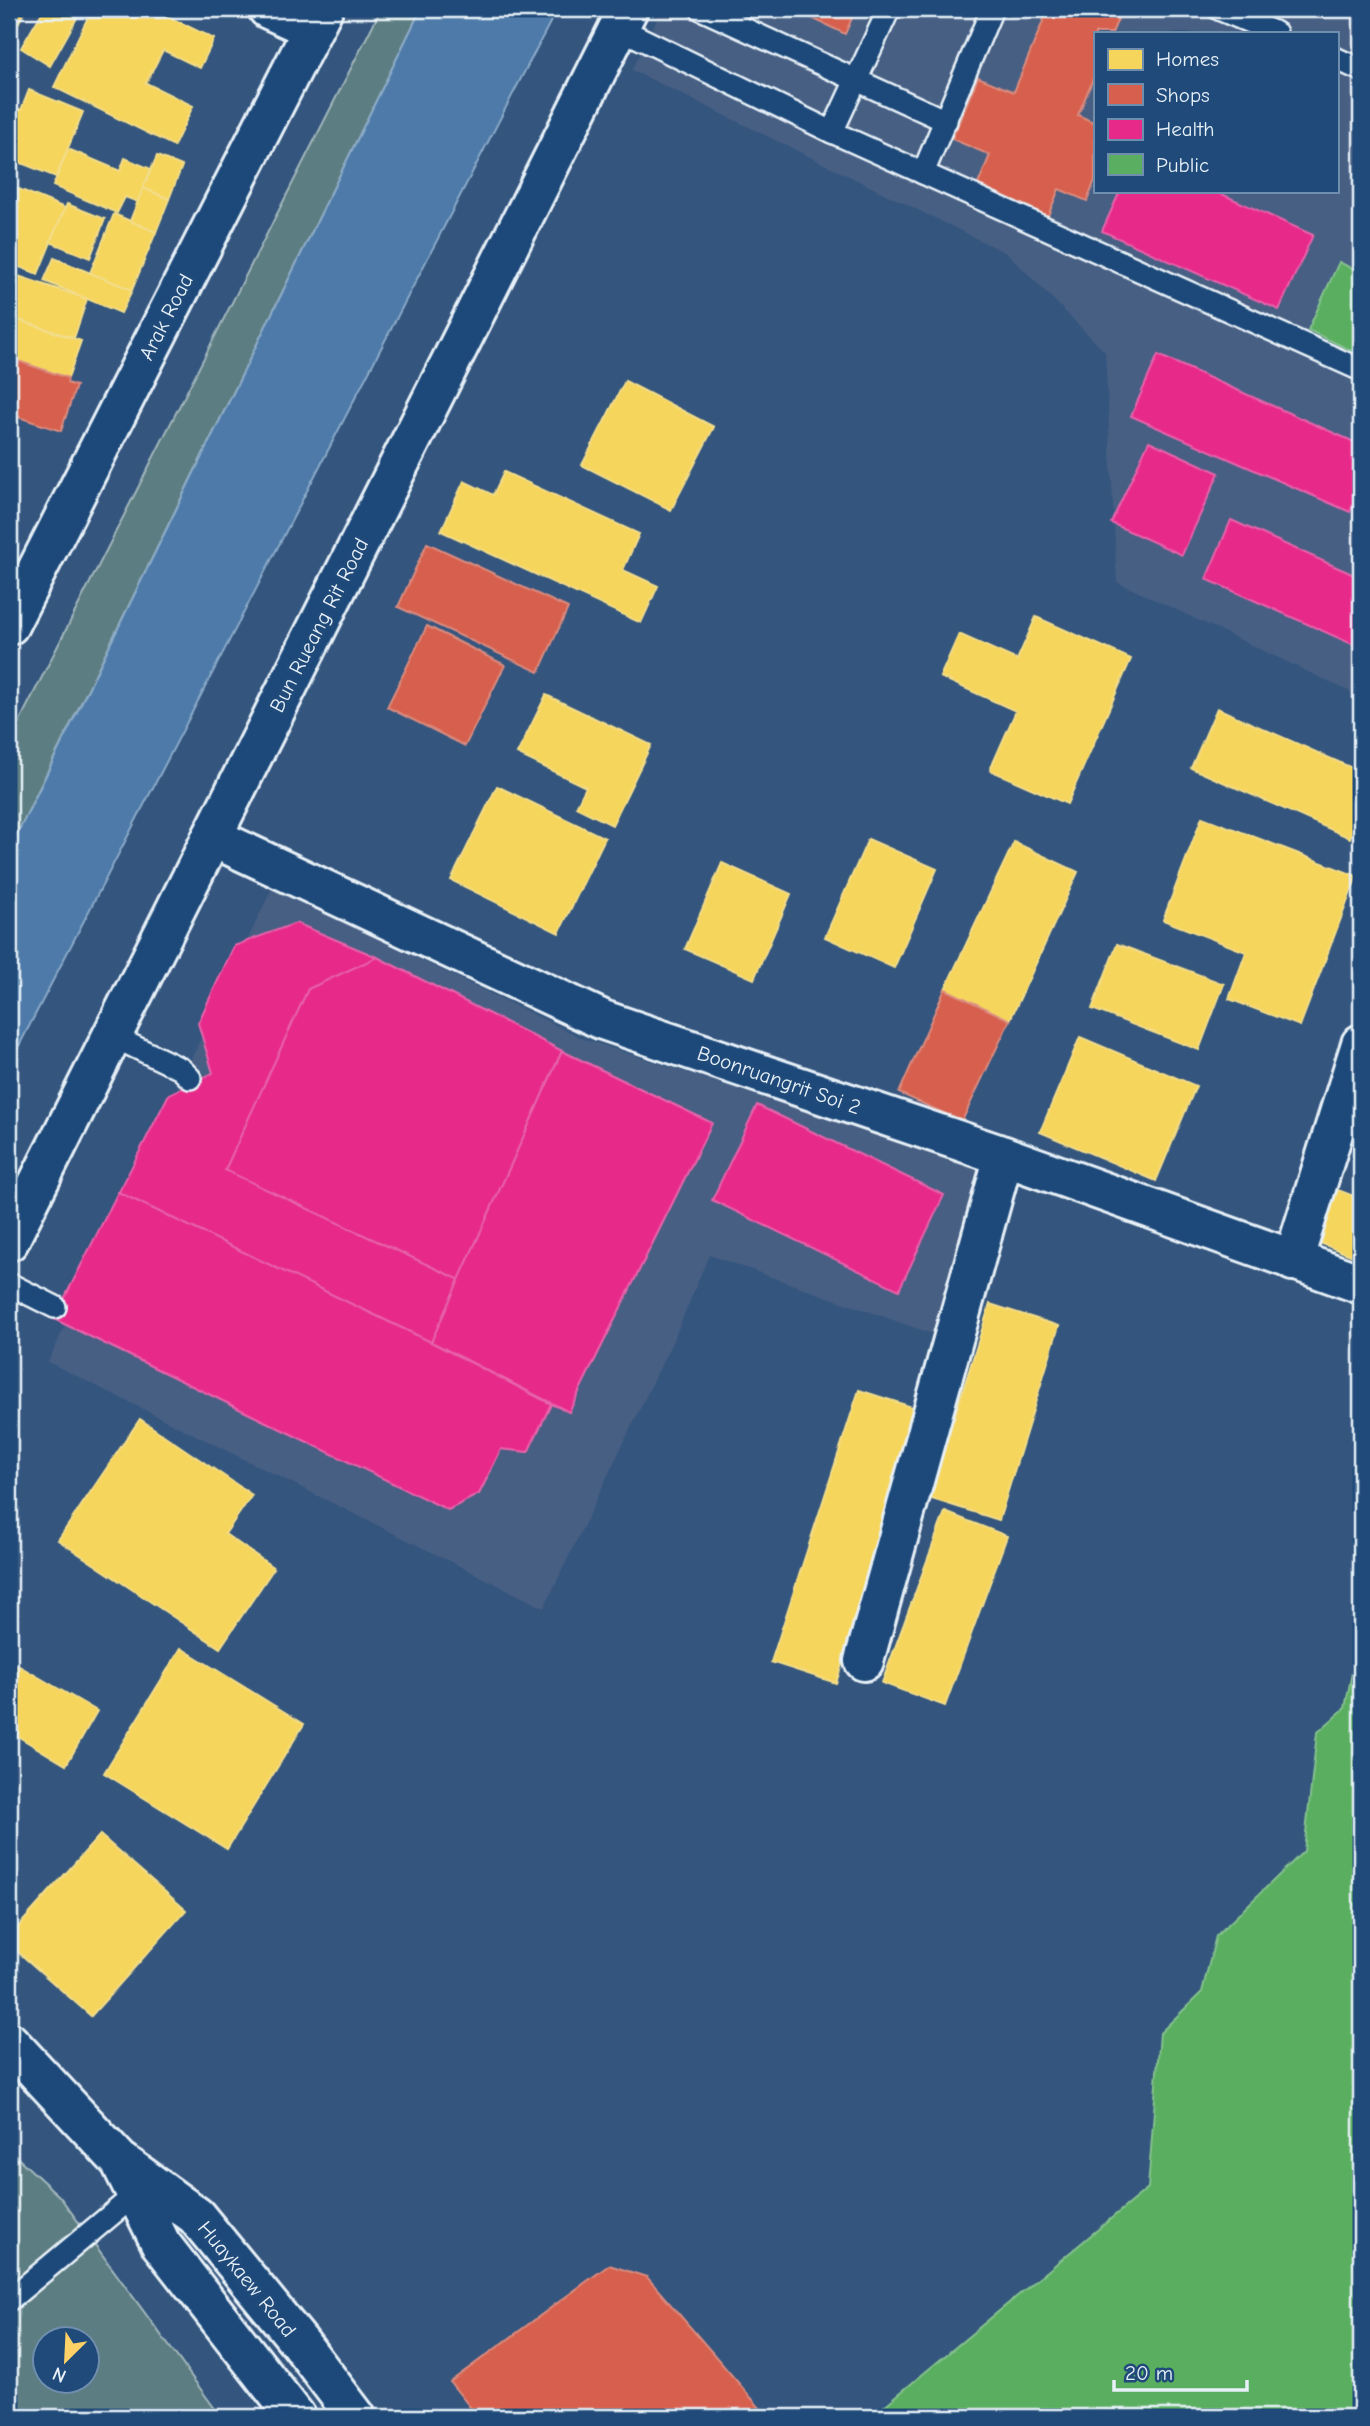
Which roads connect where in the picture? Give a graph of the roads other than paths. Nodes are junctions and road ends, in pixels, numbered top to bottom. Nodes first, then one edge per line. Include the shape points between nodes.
1 (268, 9) edge
2 (889, 9) edge
3 (992, 9) edge
4 (1219, 9) edge
5 (707, 10) edge
6 (624, 18) edge
7 (318, 19) edge
8 (1274, 32) edge
9 (1338, 59) edge
10 (1361, 70) edge
11 (855, 79) junction
12 (946, 121) junction
13 (832, 132) junction
14 (923, 173) junction
15 (1361, 370) edge
16 (10, 618) edge
17 (212, 837) junction
18 (112, 1036) junction
19 (1361, 1044) edge
20 (190, 1079) dead end
21 (1004, 1156) junction
22 (9, 1241) edge
23 (1293, 1261) junction
24 (9, 1284) edge
25 (1361, 1284) edge
26 (55, 1307) dead end
27 (864, 1661) dead end
28 (9, 2042) edge
29 (119, 2160) junction
30 (136, 2194) junction
31 (9, 2300) edge
32 (296, 2417) edge
33 (356, 2417) edge

1 - 7 main road
2 - 11 lane
3 - 12 lane
4 - 8 lane
5 - 11 lane
6 - 13 lane
6 - 17 main road, Bun Rueang Rit Road
7 - 16 main road, Arak Road
9 - 10 lane
11 - 12 lane
11 - 13 lane
12 - 14 lane
13 - 14 lane
14 - 15 lane
17 - 18 main road, Bun Rueang Rit Road
17 - 21 main road, Boonruangrit Soi 2 via 603,1020
18 - 20 lane via 181,1069
18 - 22 main road, Bun Rueang Rit Road
19 - 23 main road
21 - 23 main road, Boonruangrit Soi 2
21 - 27 main road
23 - 25 main road, Boonruangrit Soi 2
24 - 26 lane
28 - 29 main road, Huaykaew Road
29 - 30 main road, Huaykaew Road
29 - 33 main road, Huaykaew Road via 196,2216
30 - 31 lane
30 - 32 main road, Huaykaew Road via 161,2244

